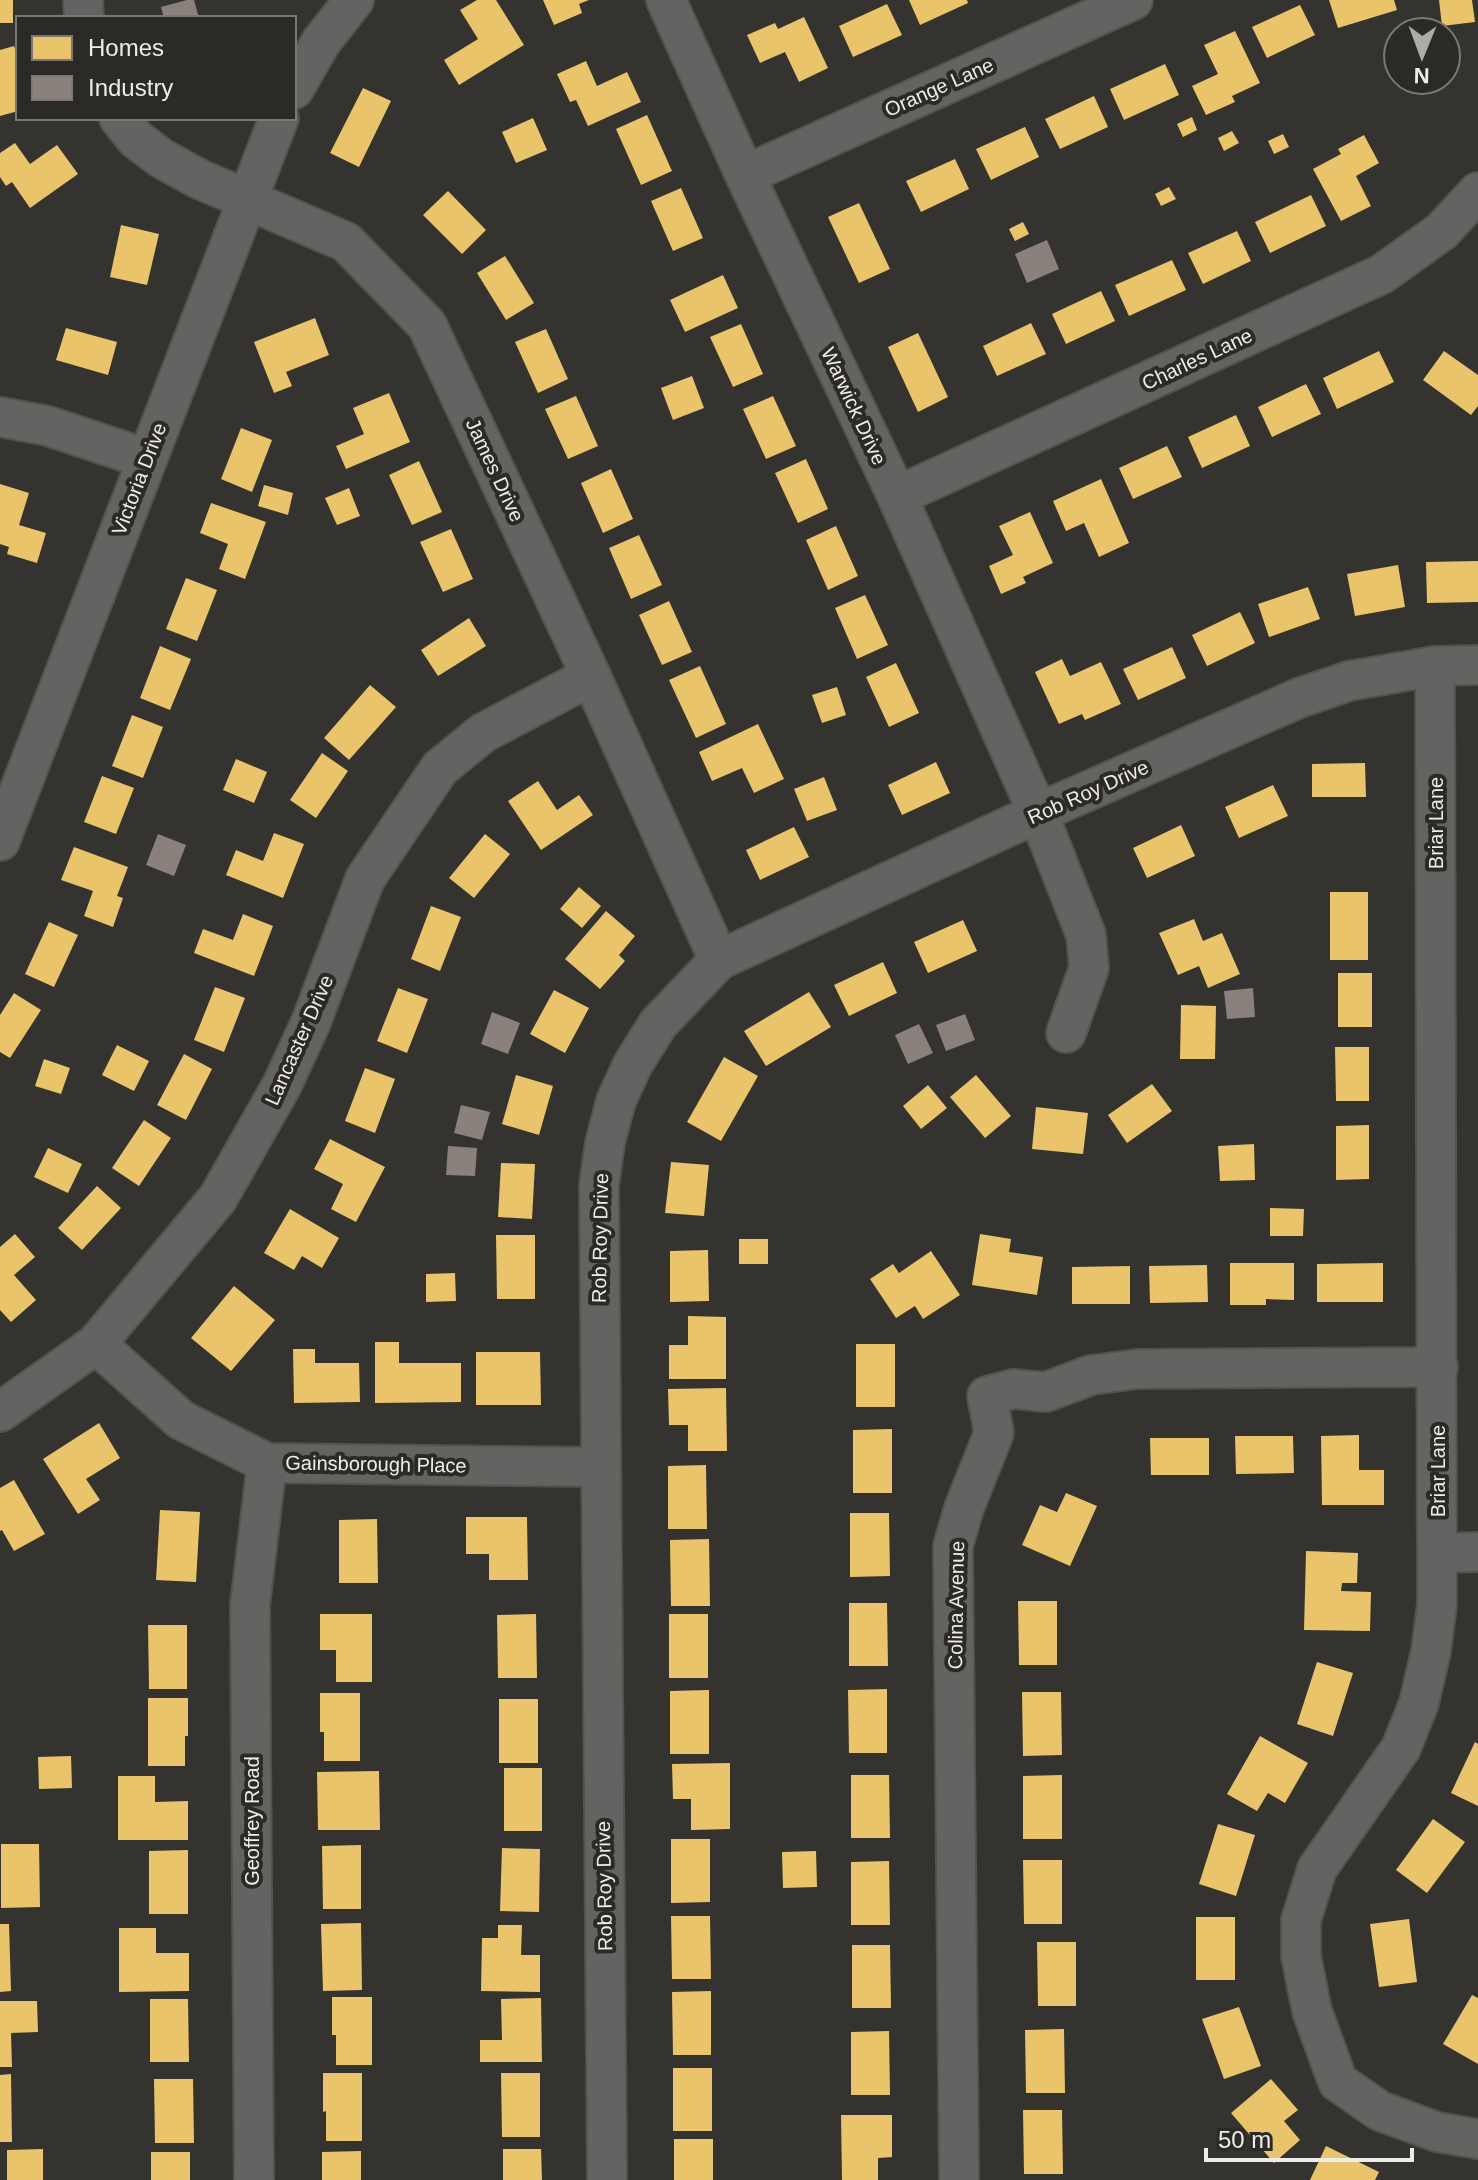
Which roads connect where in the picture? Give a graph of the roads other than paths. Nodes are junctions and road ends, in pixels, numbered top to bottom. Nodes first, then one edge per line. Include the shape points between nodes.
1 (354, 0) edge
2 (666, 0) edge
3 (1133, 0) edge
4 (296, 86) edge
5 (121, 120) edge
6 (278, 120) edge
7 (745, 175) junction
8 (1478, 192) edge
9 (247, 198) junction
10 (0, 417) edge
11 (147, 459) junction
12 (897, 496) junction
13 (1478, 665) edge
14 (1435, 666) junction
15 (591, 676) junction
16 (1038, 813) junction
17 (0, 841) edge
18 (719, 960) junction
19 (1066, 1033) dead end
20 (96, 1344) junction
21 (1438, 1367) junction
22 (0, 1412) edge
23 (267, 1463) junction
24 (600, 1467) junction
25 (1478, 1552) edge
26 (1438, 1553) junction
27 (1478, 2139) edge
28 (254, 2180) edge
29 (607, 2180) edge
30 (959, 2180) edge

1 - 4 street
2 - 7 street, Warwick Drive
3 - 7 street, Orange Lane
5 - 9 street, James Drive via 161,158
6 - 9 street, Victoria Drive
7 - 12 street, Warwick Drive
8 - 12 street, Charles Lane via 1442,231 1382,274
9 - 11 street, Victoria Drive
9 - 15 street, James Drive via 346,242 427,325
10 - 11 street via 48,426
11 - 17 street, Victoria Drive
12 - 16 street, Warwick Drive
13 - 14 street, Rob Roy Drive
14 - 16 street, Rob Roy Drive via 1349,681 1299,698
14 - 21 street, Briar Lane
15 - 18 street, James Drive
15 - 20 street, Lancaster Drive via 483,733 440,768 365,879 282,1085 218,1198
16 - 18 street, Rob Roy Drive
16 - 19 street, Warwick Drive via 1086,935 1089,968
18 - 24 street, Rob Roy Drive via 658,1024 633,1064 605,1143 599,1185
20 - 22 street, Lancaster Drive
20 - 23 street, Gainsborough Place via 181,1420
21 - 26 street, Briar Lane
21 - 30 street, Colina Avenue via 1137,1369 1091,1375 1046,1392 1013,1389 987,1396 994,1433 953,1546
23 - 24 street, Gainsborough Place
23 - 28 street, Geoffrey Road via 250,1605
24 - 29 street, Rob Roy Drive
25 - 26 street
26 - 27 street, Briar Lane via 1437,1605 1419,1703 1401,1748 1317,1869 1301,1920 1301,1956 1312,2011 1338,2082 1380,2111 1437,2132

